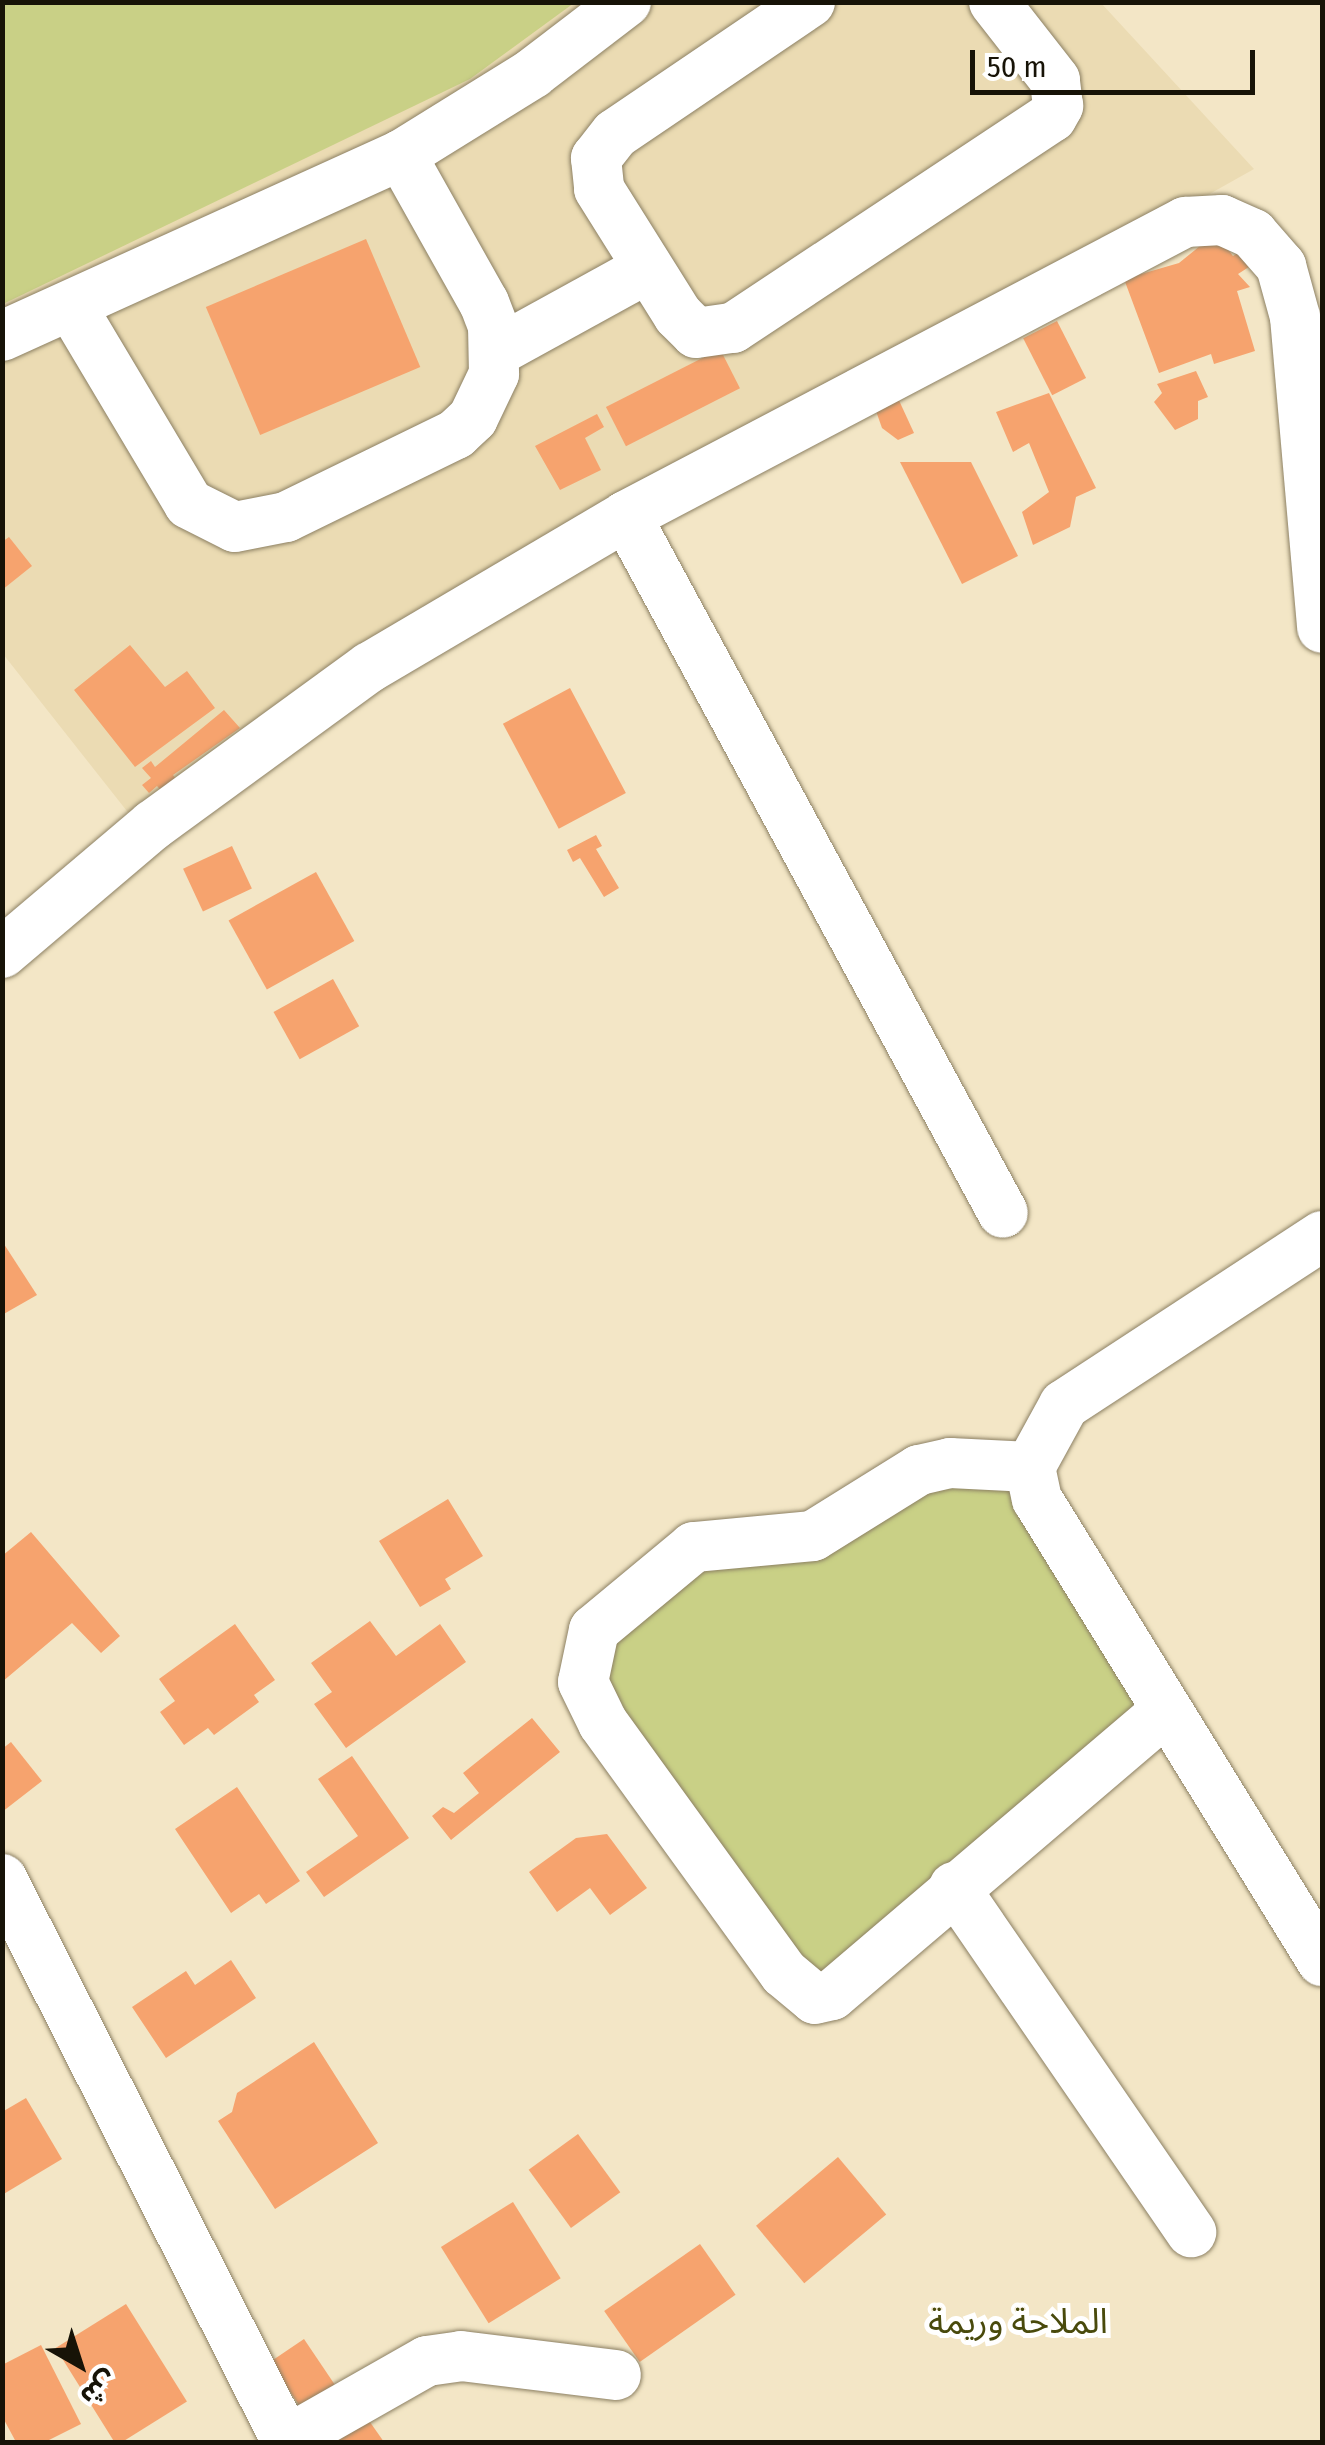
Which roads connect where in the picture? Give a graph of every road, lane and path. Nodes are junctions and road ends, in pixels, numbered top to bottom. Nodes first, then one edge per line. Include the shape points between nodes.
1 (626, 2) edge
2 (810, 2) edge
3 (994, 2) edge
4 (401, 155) junction
5 (648, 268) junction
6 (71, 306) junction
7 (2, 336) edge
8 (496, 351) junction
9 (626, 516) junction
10 (1322, 628) edge
11 (2, 953) edge
12 (1003, 1214) dead end
13 (1322, 1236) edge
14 (1030, 1467) junction
15 (1164, 1712) junction
16 (2, 1879) edge
17 (954, 1887) junction
18 (1322, 1962) edge
19 (1192, 2232) dead end
20 (616, 2375) dead end
21 (287, 2442) edge

1 - 4 street via 533,73
2 - 5 street via 604,144 596,158 599,189
3 - 5 street via 1056,80 1058,106 1043,126 722,334 686,326
4 - 6 street
4 - 8 street via 484,304
5 - 8 street
6 - 7 street
6 - 8 street via 173,483 199,512 235,527 286,517 456,434 486,397
9 - 10 street via 1185,222 1222,220 1253,234 1282,266 1295,317
9 - 11 street via 370,667 153,825
9 - 12 street
13 - 14 street via 1064,1405
14 - 15 street via 1036,1499
14 - 17 street via 950,1462 920,1470 813,1536 694,1547 594,1630 584,1658 583,1682 602,1724 804,1992 816,1999 832,1994
15 - 17 street
15 - 18 street
16 - 21 street
17 - 19 street
20 - 21 street via 461,2356 426,2361

